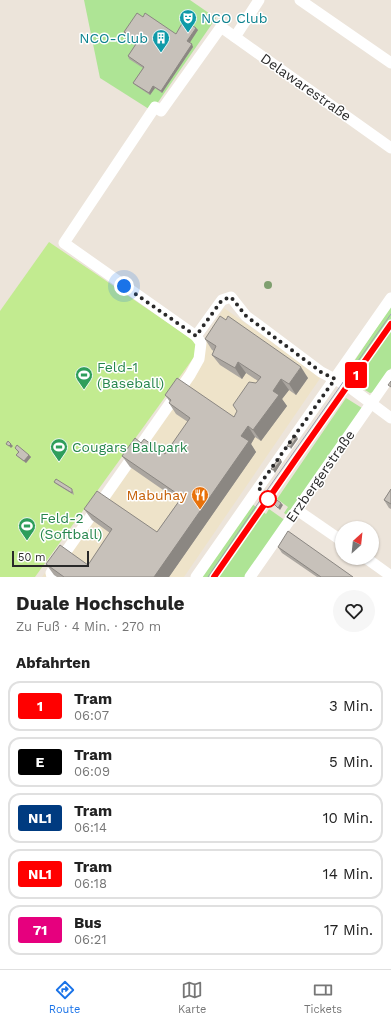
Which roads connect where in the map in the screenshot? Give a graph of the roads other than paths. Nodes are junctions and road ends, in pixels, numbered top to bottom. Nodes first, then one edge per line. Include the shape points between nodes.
1 (259, 0) edge
2 (300, 0) edge
3 (235, 37) junction
4 (391, 63) edge
5 (391, 148) edge
6 (391, 298) edge
7 (196, 336) junction
8 (391, 375) edge
9 (335, 379) junction
10 (371, 403) junction
11 (391, 418) edge
12 (297, 510) junction
13 (335, 537) edge
14 (376, 565) edge
15 (391, 576) edge
16 (52, 577) edge
17 (196, 577) edge
18 (250, 577) edge

1 - 3 street
2 - 4 street
3 - 5 street, Delawarestraße
3 - 7 street, Delawarestraße via 221,26 161,111 155,107 64,243
6 - 9 street
7 - 9 street via 222,300 231,297 246,316 321,372
7 - 16 street via 201,343 199,359 190,375 51,573
8 - 10 street, Erzbergerstraße
9 - 10 street
9 - 17 street
10 - 11 street
10 - 12 street, Erzbergerstraße
12 - 13 street
12 - 18 street, Erzbergerstraße
14 - 15 street

